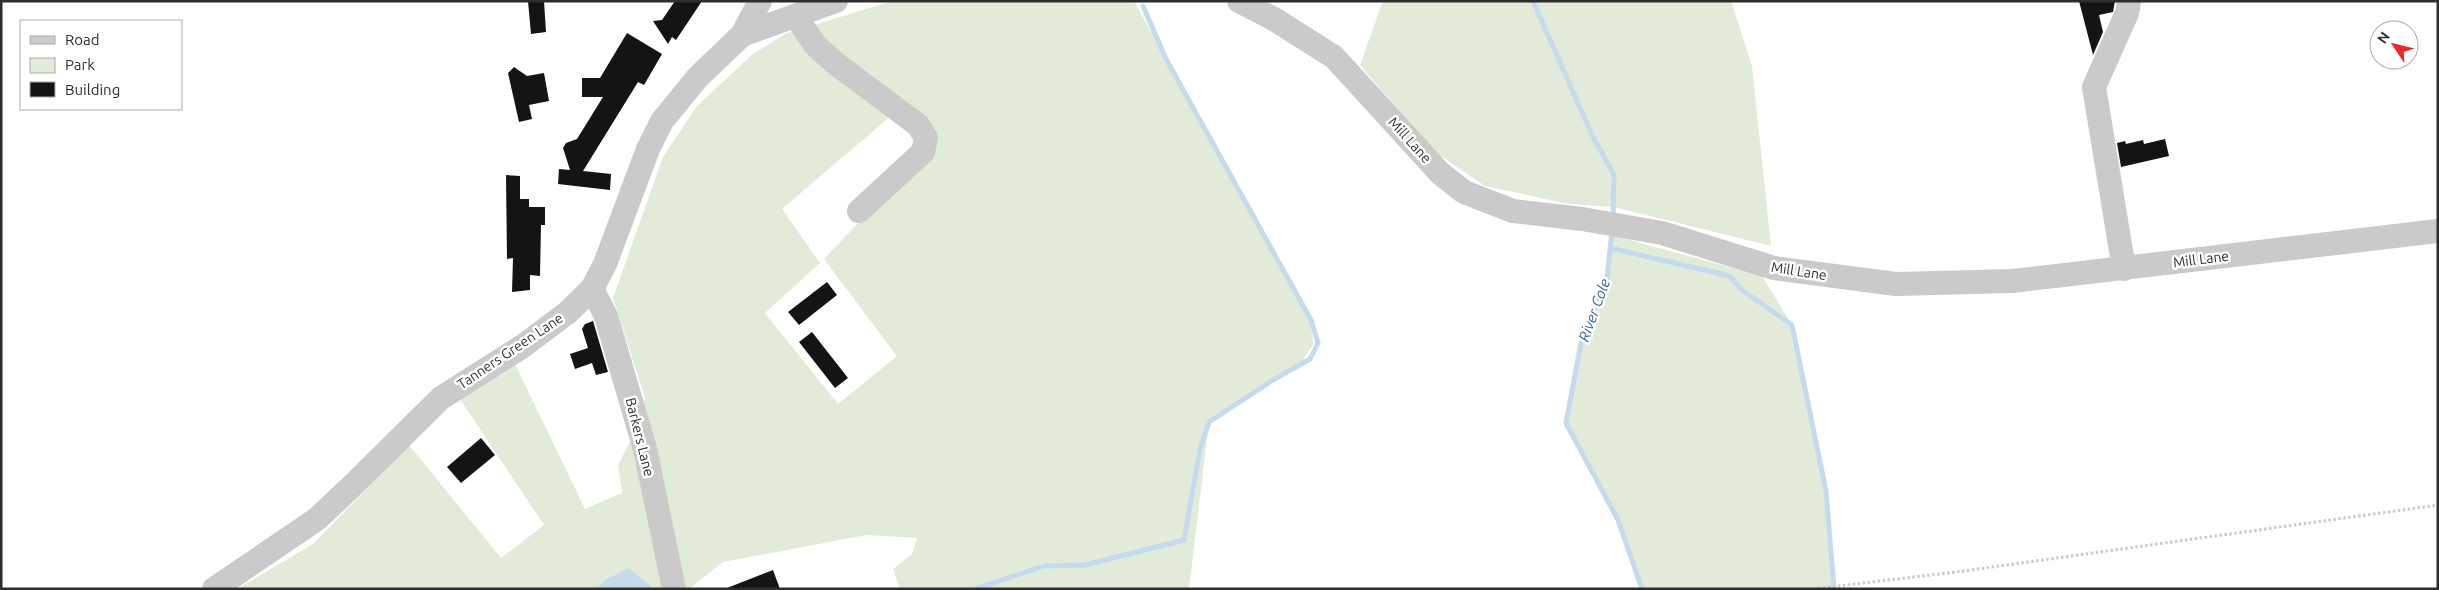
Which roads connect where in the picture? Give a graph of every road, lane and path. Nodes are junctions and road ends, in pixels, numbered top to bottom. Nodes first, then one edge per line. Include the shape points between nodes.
1 (760, 1) edge
2 (836, 1) edge
3 (1239, 1) edge
4 (2129, 1) edge
5 (796, 17) junction
6 (742, 35) junction
7 (859, 211) dead end
8 (2438, 231) edge
9 (2124, 268) junction
10 (592, 289) junction
11 (2438, 505) edge
12 (214, 589) edge
13 (674, 589) edge
14 (1813, 589) edge

1 - 6 street, Tanners Green Lane
2 - 5 street
3 - 9 street, Mill Lane via 1334,57 1440,173 1464,192 1513,211 1662,233 1774,268 1896,284 2012,281
4 - 9 street via 2127,13 2094,87
5 - 6 street
5 - 7 street via 816,46 834,63 918,125 926,138 923,152
6 - 10 street, Tanners Green Lane via 698,77 662,121
8 - 9 street, Mill Lane
10 - 12 street, Tanners Green Lane via 567,313 523,346 441,398 316,518
10 - 13 street, Barkers Lane via 606,316 645,449
11 - 14 path

